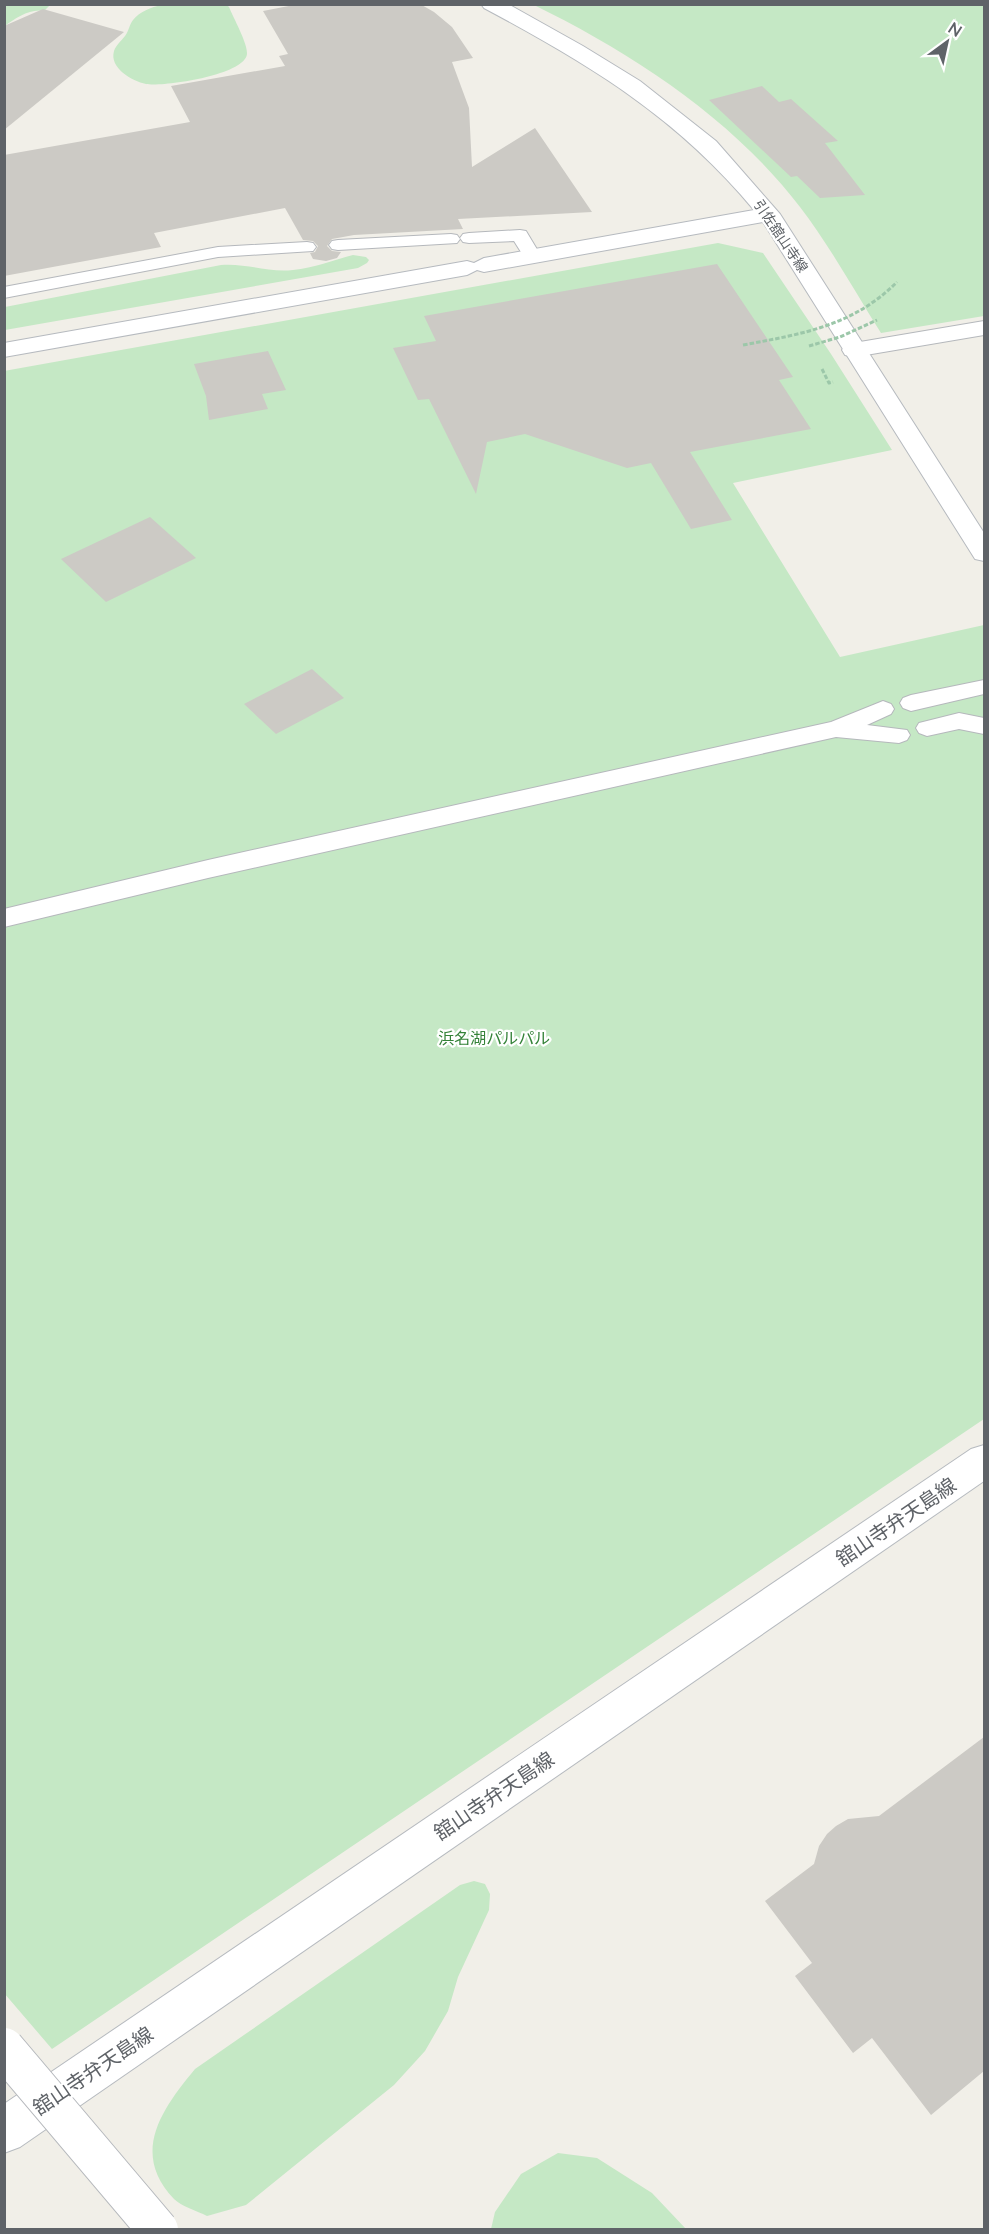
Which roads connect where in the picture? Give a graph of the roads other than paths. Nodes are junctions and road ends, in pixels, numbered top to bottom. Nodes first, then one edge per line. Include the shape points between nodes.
1 (491, 4) edge
2 (769, 214) junction
3 (338, 245) dead end
4 (307, 247) dead end
5 (532, 256) junction
6 (4, 293) edge
7 (984, 328) edge
8 (4, 350) edge
9 (854, 350) junction
10 (984, 553) edge
11 (984, 687) edge
12 (911, 703) dead end
13 (883, 709) dead end
14 (984, 726) edge
15 (927, 728) dead end
16 (836, 729) junction
17 (899, 735) dead end
18 (4, 918) edge
19 (984, 1461) edge
20 (4, 2048) edge
21 (4, 2132) edge
22 (158, 2229) edge

1 - 2 main road, 引佐舘山寺線 via 573,49 664,110 706,144
2 - 5 main road
2 - 9 main road, 引佐舘山寺線
3 - 5 lane via 520,235
4 - 6 lane via 218,252
5 - 8 main road
7 - 9 main road
9 - 10 main road, 引佐舘山寺線
11 - 12 lane
13 - 16 lane
14 - 15 lane via 959,721
16 - 17 lane
16 - 18 lane
19 - 21 main road, 舘山寺弁天島線
20 - 22 main road, bridge

